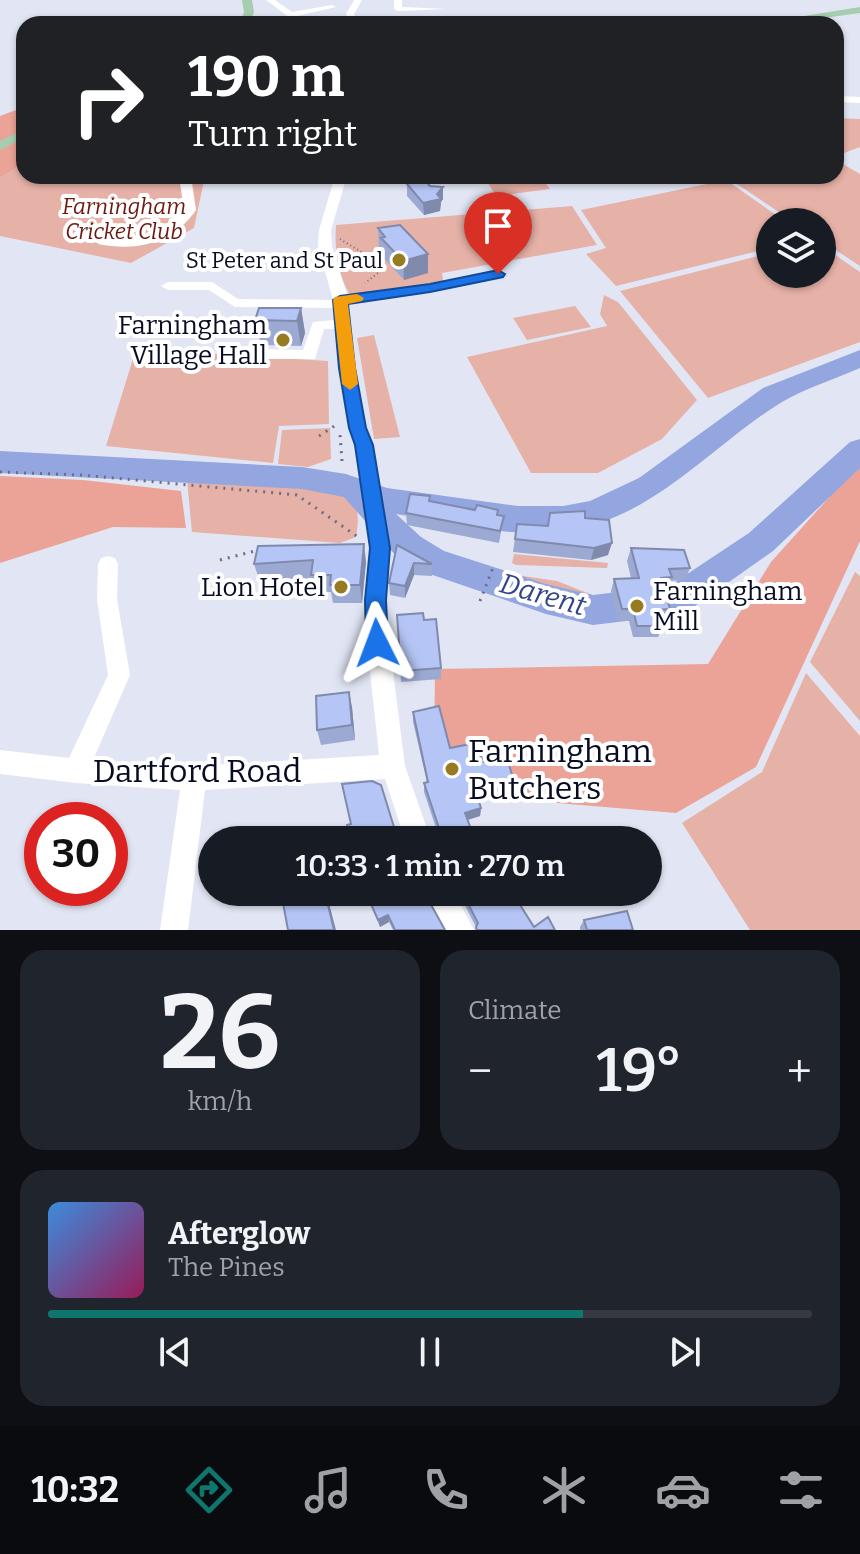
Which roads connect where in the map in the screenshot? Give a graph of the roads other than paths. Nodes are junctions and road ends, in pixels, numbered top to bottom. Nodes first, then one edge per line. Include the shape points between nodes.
1 (270, 0) edge
2 (398, 0) edge
3 (332, 7) dead end
4 (443, 9) dead end
5 (860, 10) edge
6 (293, 14) joint
7 (819, 16) edge
8 (186, 184) edge
9 (339, 184) edge
10 (103, 241) dead end
11 (498, 274) dead end
12 (168, 286) dead end
13 (340, 298) junction
14 (343, 324) junction
15 (247, 325) dead end
16 (318, 325) junction
17 (263, 354) dead end
18 (108, 564) dead end
19 (0, 762) edge
20 (393, 766) junction
21 (76, 771) junction
22 (194, 778) junction
23 (413, 826) edge
24 (447, 906) edge
25 (174, 930) edge
26 (460, 930) edge

1 - 6 street
2 - 4 street via 398,9
3 - 6 street
5 - 7 main road
8 - 10 street via 190,210 173,229 128,245
9 - 13 street via 325,246
11 - 13 street
12 - 13 street via 212,286 235,303
13 - 14 street
14 - 16 street
14 - 20 street via 378,537 375,616
15 - 16 street
16 - 17 street via 309,355
18 - 21 street via 107,599 119,675
19 - 21 street, Dartford Road
20 - 22 street, Dartford Road
20 - 23 street
21 - 22 street, Dartford Road
22 - 25 street
24 - 26 street

